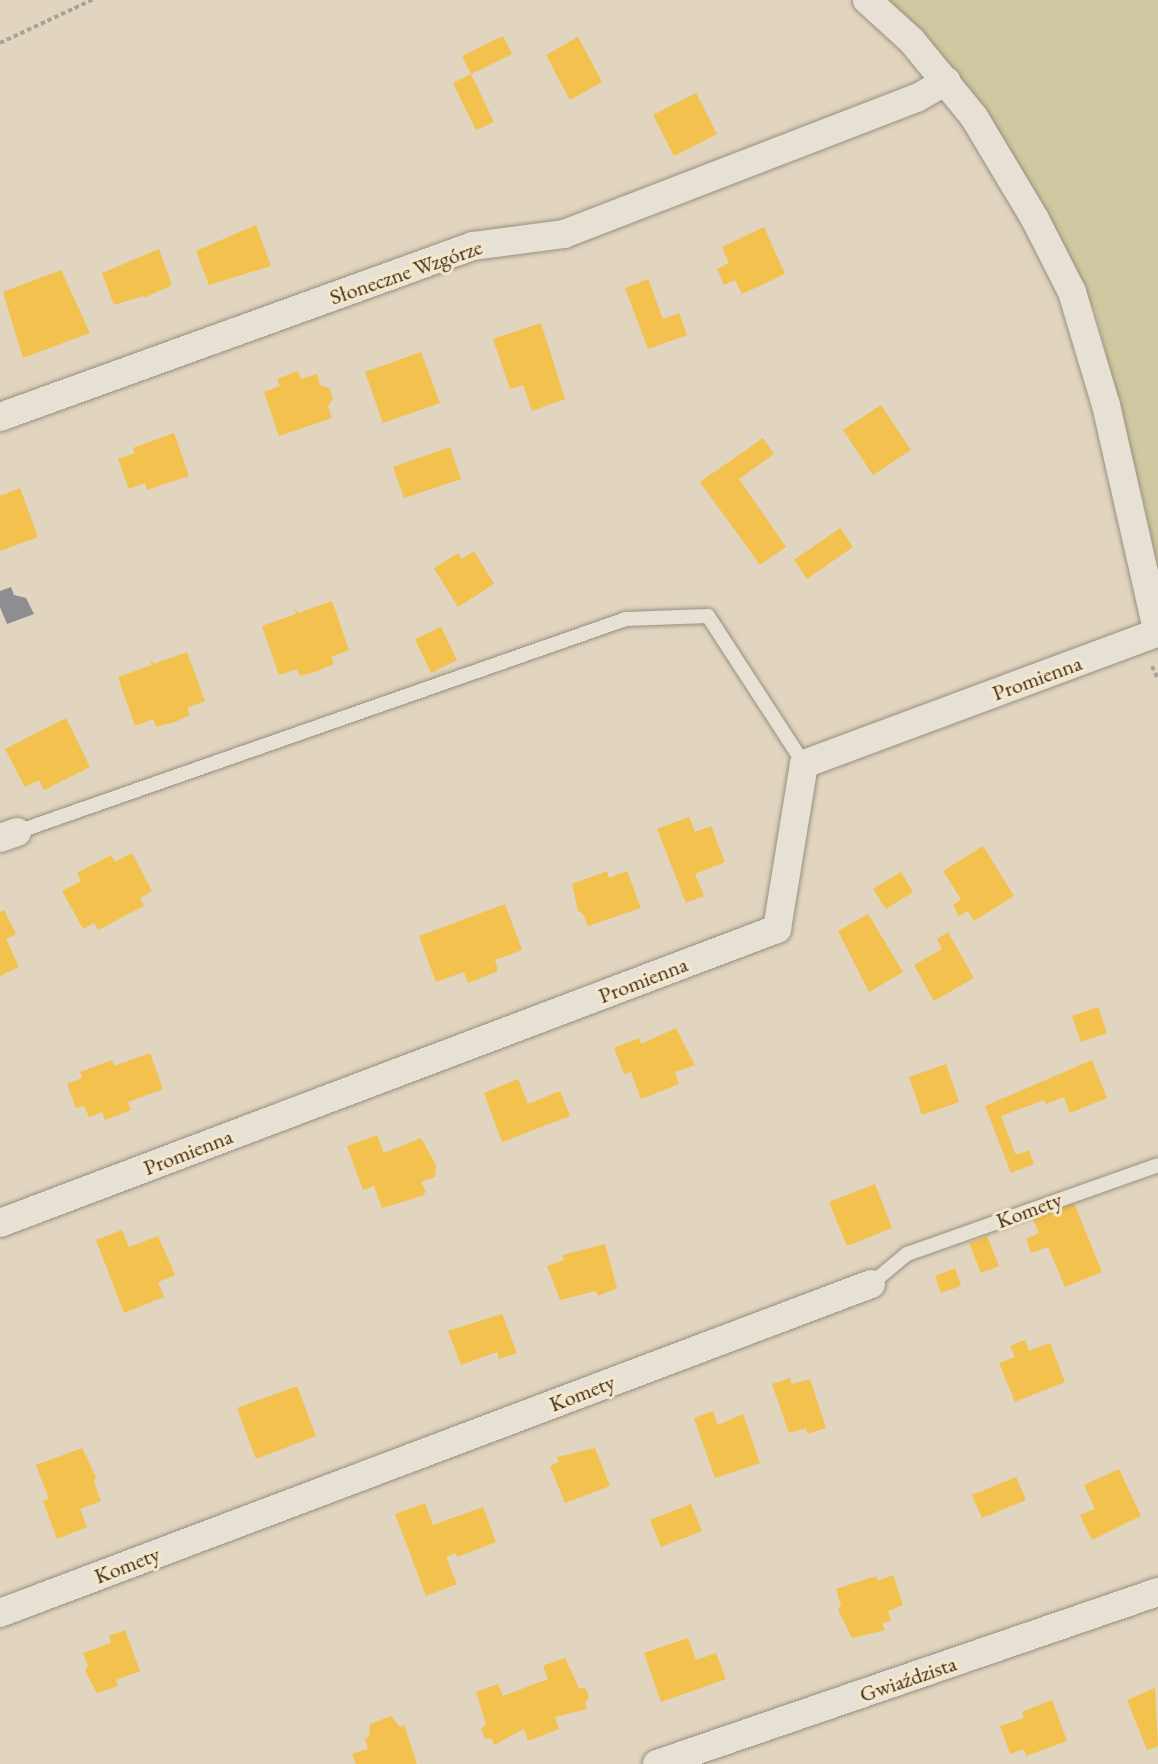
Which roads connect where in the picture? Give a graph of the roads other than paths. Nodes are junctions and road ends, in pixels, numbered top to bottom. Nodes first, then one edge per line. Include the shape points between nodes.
1 (867, 0) edge
2 (946, 81) junction
3 (0, 417) edge
4 (1153, 635) edge
5 (804, 764) junction
6 (9, 836) edge
7 (1158, 1165) edge
8 (0, 1223) edge
9 (871, 1284) joint
10 (1158, 1592) edge
11 (0, 1613) edge
12 (657, 1764) edge

1 - 2 street
2 - 3 street, Słoneczne Wzgórze via 917,98 564,234 473,246
2 - 4 street via 989,141 1035,219 1075,301 1106,405
4 - 5 street, Promienna
5 - 6 lane via 708,616 626,619
5 - 8 street, Promienna via 777,929
7 - 9 lane, Komety via 907,1254
9 - 11 street, Komety
10 - 12 street, Gwiaździsta

